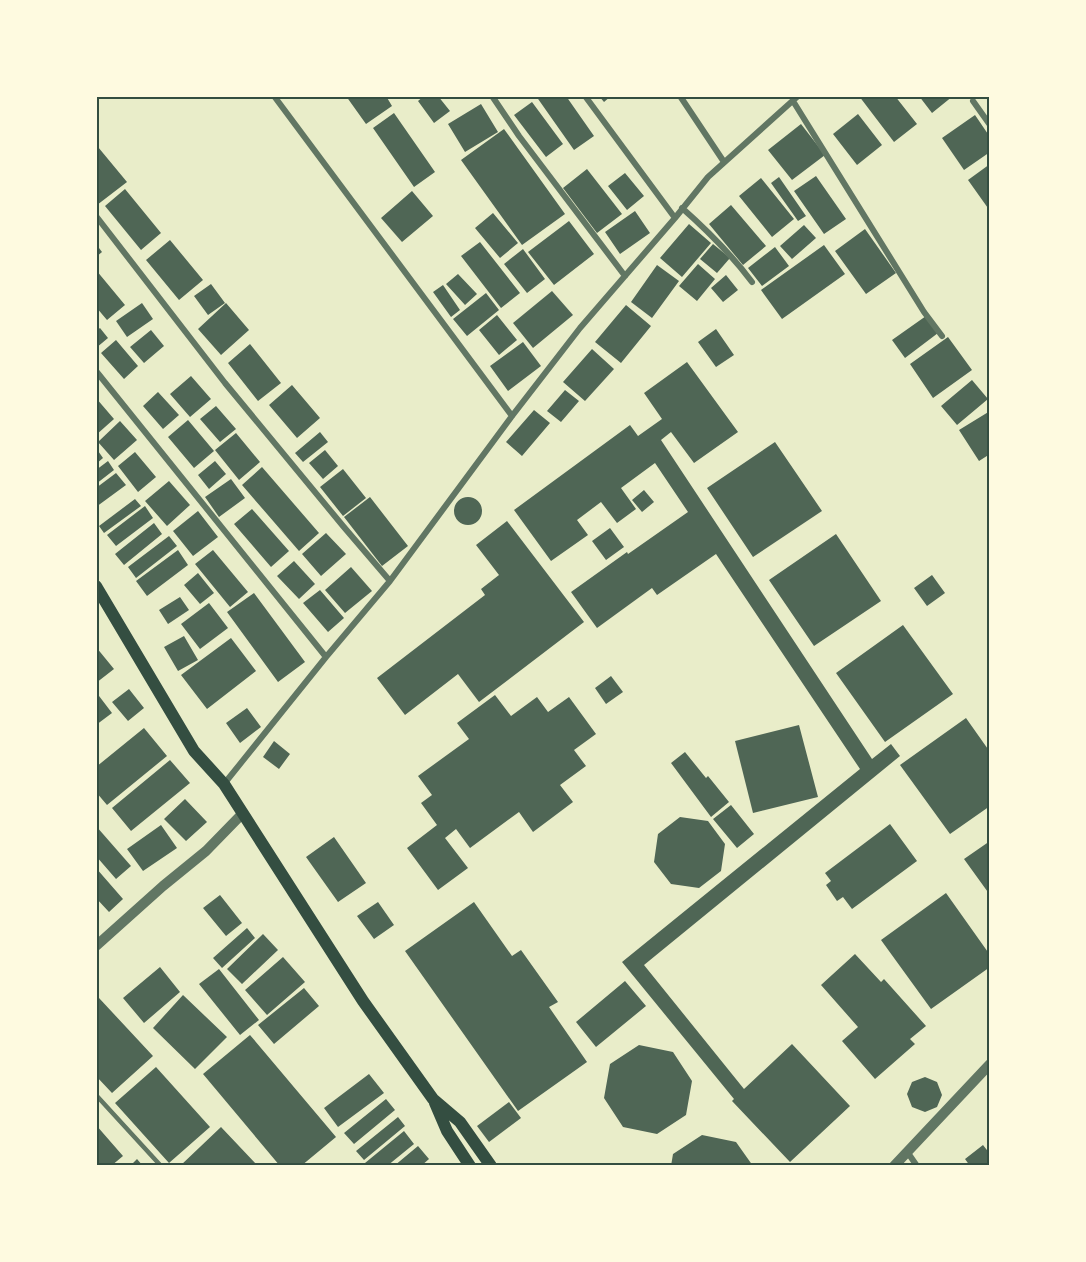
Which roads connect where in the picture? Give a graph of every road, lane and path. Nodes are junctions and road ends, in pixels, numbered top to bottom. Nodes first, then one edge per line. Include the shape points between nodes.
1 (274, 96) edge
2 (492, 96) edge
3 (585, 96) edge
4 (680, 96) edge
5 (798, 96) edge
6 (793, 101) junction
7 (973, 101) dead end
8 (990, 125) edge
9 (724, 162) junction
10 (682, 208) junction
11 (96, 216) edge
12 (675, 218) junction
13 (625, 276) junction
14 (752, 282) dead end
15 (942, 336) dead end
16 (96, 371) edge
17 (512, 416) junction
18 (390, 581) junction
19 (96, 586) edge
20 (326, 657) junction
21 (224, 784) junction
22 (243, 813) junction
23 (96, 946) edge
24 (990, 1064) edge
25 (96, 1095) edge
26 (433, 1099) junction
27 (908, 1153) junction
28 (161, 1166) edge
29 (471, 1166) edge
30 (490, 1166) edge
31 (894, 1166) edge
32 (917, 1166) edge

1 - 17 street
2 - 13 street
3 - 12 street
4 - 9 street
5 - 6 street
6 - 9 street
6 - 15 street
7 - 8 street
9 - 10 street
10 - 12 street
10 - 14 street via 709,232
11 - 18 street via 232,392
12 - 13 street
13 - 17 street
16 - 20 street
17 - 18 street
18 - 20 street
19 - 21 main road via 194,751
20 - 21 street
21 - 22 main road
22 - 23 street via 206,851
22 - 26 main road via 363,1001
24 - 27 street
25 - 28 lane
26 - 29 main road via 447,1131
26 - 30 main road via 460,1122
27 - 31 street
27 - 32 street

